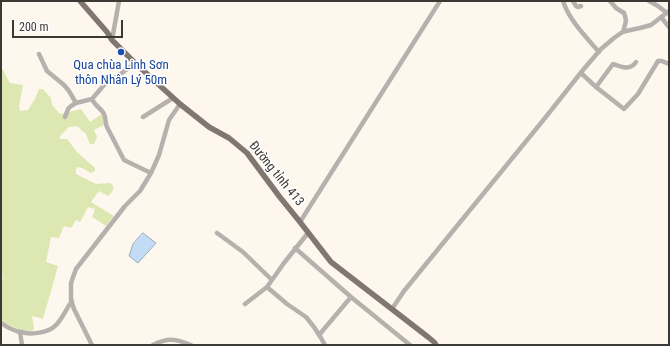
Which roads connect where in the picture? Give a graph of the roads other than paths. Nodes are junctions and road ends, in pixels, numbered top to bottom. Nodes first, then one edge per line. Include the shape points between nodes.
1 (80, 1) edge
2 (118, 1) edge
3 (440, 1) edge
4 (563, 1) edge
5 (573, 1) edge
6 (610, 1) edge
7 (649, 1) edge
8 (581, 6) dead end
9 (668, 12) edge
10 (661, 18) junction
11 (669, 27) edge
12 (623, 32) junction
13 (112, 40) junction
14 (599, 52) junction
15 (39, 54) dead end
16 (636, 62) dead end
17 (135, 63) junction
18 (669, 64) edge
19 (581, 73) junction
20 (596, 87) junction
21 (173, 98) junction
22 (92, 99) junction
23 (76, 104) junction
24 (180, 104) junction
25 (65, 117) dead end
26 (143, 117) dead end
27 (150, 173) junction
28 (300, 222) junction
29 (217, 233) dead end
30 (308, 233) junction
31 (296, 248) junction
32 (272, 280) junction
33 (267, 287) junction
34 (351, 297) junction
35 (72, 301) junction
36 (245, 304) dead end
37 (392, 309) junction
38 (1, 323) edge
39 (20, 332) junction
40 (319, 335) junction
41 (22, 345) edge
42 (92, 345) edge
43 (153, 345) edge
44 (191, 345) edge
45 (324, 345) edge
46 (410, 345) edge
47 (436, 345) edge

1 - 13 main road, Đường tỉnh 413
2 - 13 street
3 - 28 street
4 - 14 street via 574,22
5 - 8 street via 576,6
6 - 12 street via 624,13 626,21
7 - 9 street
9 - 10 street
10 - 11 street
10 - 12 street via 651,25
12 - 14 street
13 - 17 main road, Đường tỉnh 413
14 - 19 street
15 - 23 street via 47,71 70,91
16 - 20 street via 630,67 613,64
17 - 21 main road, Đường tỉnh 413
17 - 22 street via 104,85
18 - 20 street via 658,61 638,94 624,109
19 - 20 street
19 - 37 street
21 - 24 main road, Đường tỉnh 413
21 - 26 street
22 - 23 street
22 - 27 street via 104,114 105,123 124,160
23 - 25 street via 68,109
24 - 27 street via 168,120 161,150
24 - 28 main road, Đường tỉnh 413 via 247,152
27 - 35 street via 140,191 125,206 76,269 71,283
28 - 30 main road, Đường tỉnh 413
29 - 32 street via 243,252
30 - 31 street
30 - 37 main road, Đường tỉnh 413 via 331,262
31 - 32 street
31 - 34 street
32 - 33 street
33 - 36 street
33 - 40 street via 306,317
34 - 40 street
34 - 46 street
35 - 39 street via 60,322 51,329 31,333
35 - 42 street
37 - 47 main road, Đường tỉnh 413
38 - 39 street
39 - 41 street
40 - 45 street
43 - 44 street via 169,339

